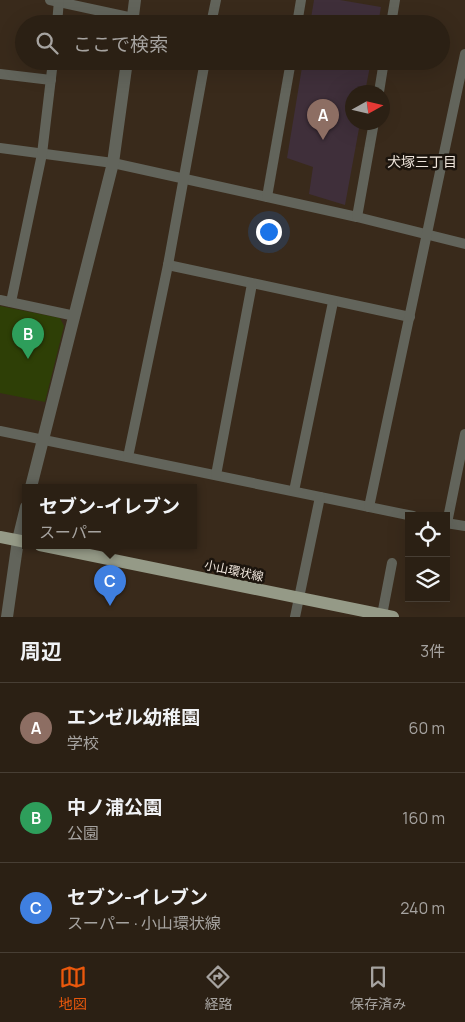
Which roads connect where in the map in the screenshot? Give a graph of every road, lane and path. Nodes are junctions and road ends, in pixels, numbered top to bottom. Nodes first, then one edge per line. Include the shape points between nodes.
1 (56, 0) edge
2 (135, 0) edge
3 (216, 0) edge
4 (301, 0) edge
5 (395, 0) edge
6 (57, 15) edge
7 (110, 15) edge
8 (133, 15) edge
9 (214, 15) edge
10 (298, 15) edge
11 (392, 15) edge
12 (465, 54) edge
13 (52, 70) edge
14 (126, 70) edge
15 (203, 70) edge
16 (289, 70) edge
17 (383, 70) edge
18 (0, 74) edge
19 (51, 80) junction
20 (380, 85) edge
21 (373, 130) edge
22 (0, 148) edge
23 (42, 154) junction
24 (113, 163) junction
25 (184, 178) junction
26 (267, 197) junction
27 (357, 217) junction
28 (427, 234) junction
29 (465, 244) edge
30 (168, 265) junction
31 (252, 284) junction
32 (0, 300) edge
33 (12, 302) junction
34 (333, 302) junction
35 (75, 316) junction
36 (410, 317) junction
37 (0, 431) edge
38 (465, 434) edge
39 (43, 440) junction
40 (128, 457) junction
41 (216, 475) junction
42 (32, 484) edge
43 (294, 491) junction
44 (320, 497) junction
45 (369, 507) junction
46 (449, 512) edge
47 (405, 514) edge
48 (450, 524) edge
49 (465, 526) edge
50 (0, 537) edge
51 (22, 541) edge
52 (60, 549) edge
53 (392, 563) dead end
54 (299, 598) junction
55 (387, 616) edge
56 (7, 617) edge
57 (295, 617) edge

1 - 6 street
1 - 7 street
2 - 8 street
3 - 9 street
4 - 10 street
5 - 11 street
12 - 28 street
13 - 19 street
14 - 24 street
15 - 25 street
16 - 26 street
17 - 20 street
18 - 19 street
19 - 23 street
21 - 27 street
22 - 23 street
23 - 24 street
23 - 33 street
24 - 25 street
24 - 35 street
25 - 26 street
25 - 30 street
26 - 27 street
27 - 28 street
28 - 29 street
28 - 36 street
30 - 31 street
30 - 40 street
31 - 34 street
31 - 41 street
32 - 33 street
33 - 35 street
34 - 36 street
34 - 43 street
35 - 39 street
36 - 45 street
37 - 39 street
38 - 46 street
39 - 40 street
39 - 42 street
40 - 41 street
41 - 43 street
43 - 44 street
44 - 45 street
44 - 54 street
45 - 47 street
48 - 49 street
50 - 51 main road
51 - 56 street
52 - 54 main road, 小山環状線
53 - 55 street
54 - 55 main road, 小山環状線
54 - 57 street

